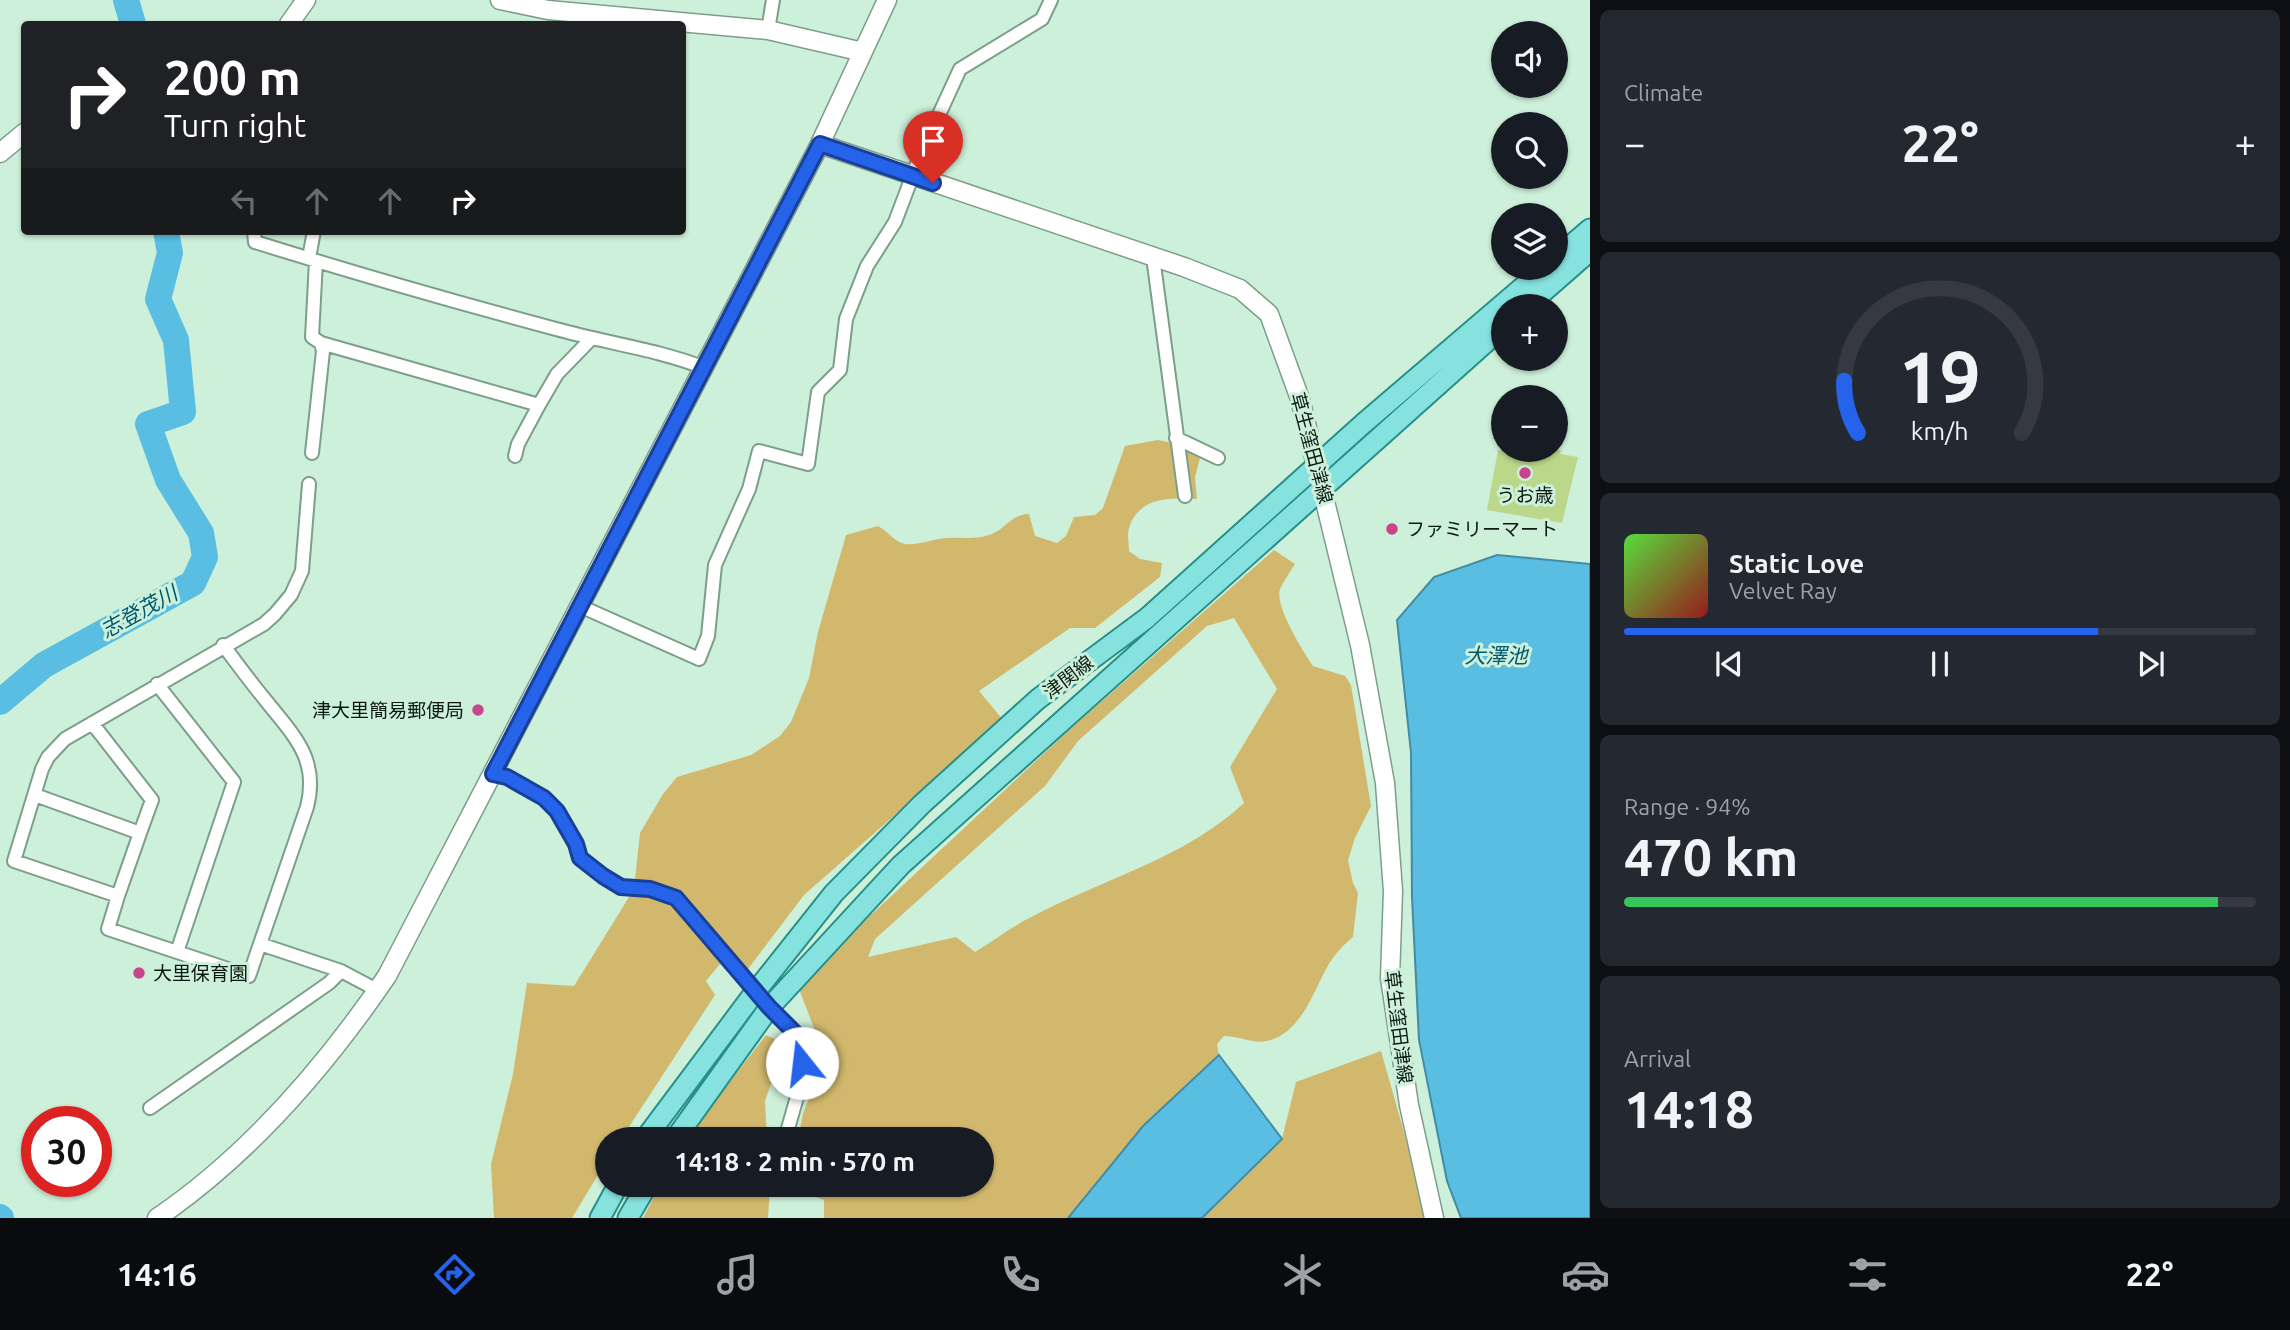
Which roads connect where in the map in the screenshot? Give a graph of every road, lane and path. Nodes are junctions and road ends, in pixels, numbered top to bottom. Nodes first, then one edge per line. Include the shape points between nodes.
1 (306, 0) edge
2 (500, 0) edge
3 (773, 0) edge
4 (887, 0) edge
5 (1051, 0) edge
6 (559, 5) edge
7 (291, 21) edge
8 (768, 30) junction
9 (863, 52) junction
10 (21, 136) edge
11 (820, 144) junction
12 (0, 153) edge
13 (912, 176) junction
14 (1590, 229) edge
15 (254, 235) edge
16 (314, 235) edge
17 (1568, 248) edge
18 (1590, 251) edge
19 (1153, 257) junction
20 (312, 260) junction
21 (1531, 280) edge
22 (1541, 294) edge
23 (592, 338) junction
24 (1491, 338) edge
25 (321, 343) junction
26 (705, 368) junction
27 (539, 405) junction
28 (1175, 438) junction
29 (312, 453) dead end
30 (515, 456) dead end
31 (1218, 458) dead end
32 (1317, 466) junction
33 (309, 484) dead end
34 (1323, 487) junction
35 (1185, 496) dead end
36 (580, 606) junction
37 (223, 645) junction
38 (157, 684) junction
39 (92, 723) junction
40 (493, 774) junction
41 (35, 795) junction
42 (140, 833) junction
43 (118, 896) junction
44 (260, 944) junction
45 (177, 952) junction
46 (341, 971) junction
47 (377, 990) junction
48 (755, 991) junction
49 (769, 1007) junction
50 (150, 1108) dead end
51 (654, 1127) edge
52 (684, 1127) edge
53 (788, 1127) edge
54 (611, 1197) edge
55 (640, 1197) edge
56 (157, 1218) edge
57 (600, 1218) edge
58 (628, 1218) edge
59 (1434, 1218) edge

1 - 7 main road
2 - 6 main road
3 - 8 street
4 - 9 main road
5 - 13 street via 1042,19 960,69
6 - 8 main road
8 - 9 main road
9 - 11 main road
10 - 12 main road
11 - 13 main road, 草生窪田津線
11 - 26 main road
13 - 19 main road, 草生窪田津線
13 - 36 street via 895,222 867,266 846,318 840,370 818,392 808,464 759,451 749,489 715,565 708,636 699,659
14 - 17 main road
15 - 20 street via 255,242
16 - 20 street
18 - 22 main road
19 - 28 street
19 - 32 main road, 草生窪田津線 via 1240,289 1269,314 1289,362
20 - 23 street
20 - 25 street via 312,337
21 - 32 main road, 津関線
23 - 26 street via 668,354
23 - 27 street via 557,374
24 - 34 main road, 津関線
25 - 27 street
25 - 29 street
26 - 36 main road
27 - 30 street
28 - 31 street
28 - 35 street
32 - 34 main road, 草生窪田津線
32 - 48 main road, 津関線 via 1147,618 1038,699 922,804 834,893
33 - 37 street via 297,584 286,603 264,624
34 - 49 main road, 津関線 via 1286,525 901,865
34 - 59 main road, 草生窪田津線 via 1360,645 1385,783 1393,891 1390,978 1409,1105
36 - 40 main road
37 - 38 street
37 - 44 street via 298,739 310,774 307,807
38 - 39 street
38 - 45 street via 234,782
39 - 41 street via 65,739 48,757
39 - 42 street via 152,800
40 - 47 main road
40 - 48 street via 544,798 557,811 580,858 603,876 621,887 650,889 676,898
41 - 42 street
41 - 43 street via 14,861
42 - 43 street
43 - 45 street via 108,929
44 - 45 street via 249,976
44 - 46 street
46 - 47 street
46 - 50 street
47 - 56 main road via 267,1126
48 - 49 street
48 - 51 main road, 津関線
49 - 52 main road, 津関線
49 - 53 street via 804,1042 801,1083
54 - 57 main road
55 - 58 main road

